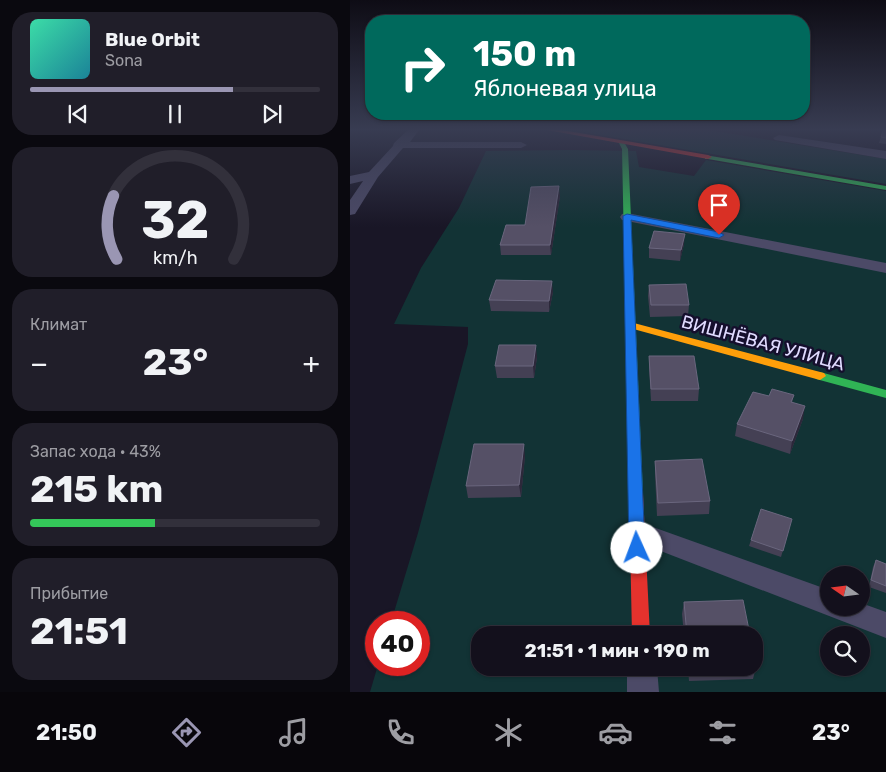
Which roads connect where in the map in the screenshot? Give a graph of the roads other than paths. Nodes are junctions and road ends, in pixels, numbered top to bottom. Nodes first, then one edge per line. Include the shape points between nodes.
1 (383, 162) edge
2 (626, 162) edge
3 (735, 162) edge
4 (374, 173) junction
5 (350, 180) edge
6 (886, 188) edge
7 (350, 211) edge
8 (627, 216) junction
9 (886, 268) edge
10 (630, 325) junction
11 (886, 394) edge
12 (636, 531) junction
13 (820, 600) edge
14 (862, 616) edge
15 (886, 625) edge
16 (641, 626) edge
17 (643, 676) edge
18 (644, 692) edge

1 - 4 street
2 - 8 street
3 - 6 street
4 - 5 street
4 - 7 street
8 - 9 street
8 - 10 street
10 - 11 street, ВИШНЁВАЯ УЛИЦА
10 - 12 street
12 - 13 street
12 - 16 street
14 - 15 street
17 - 18 street

